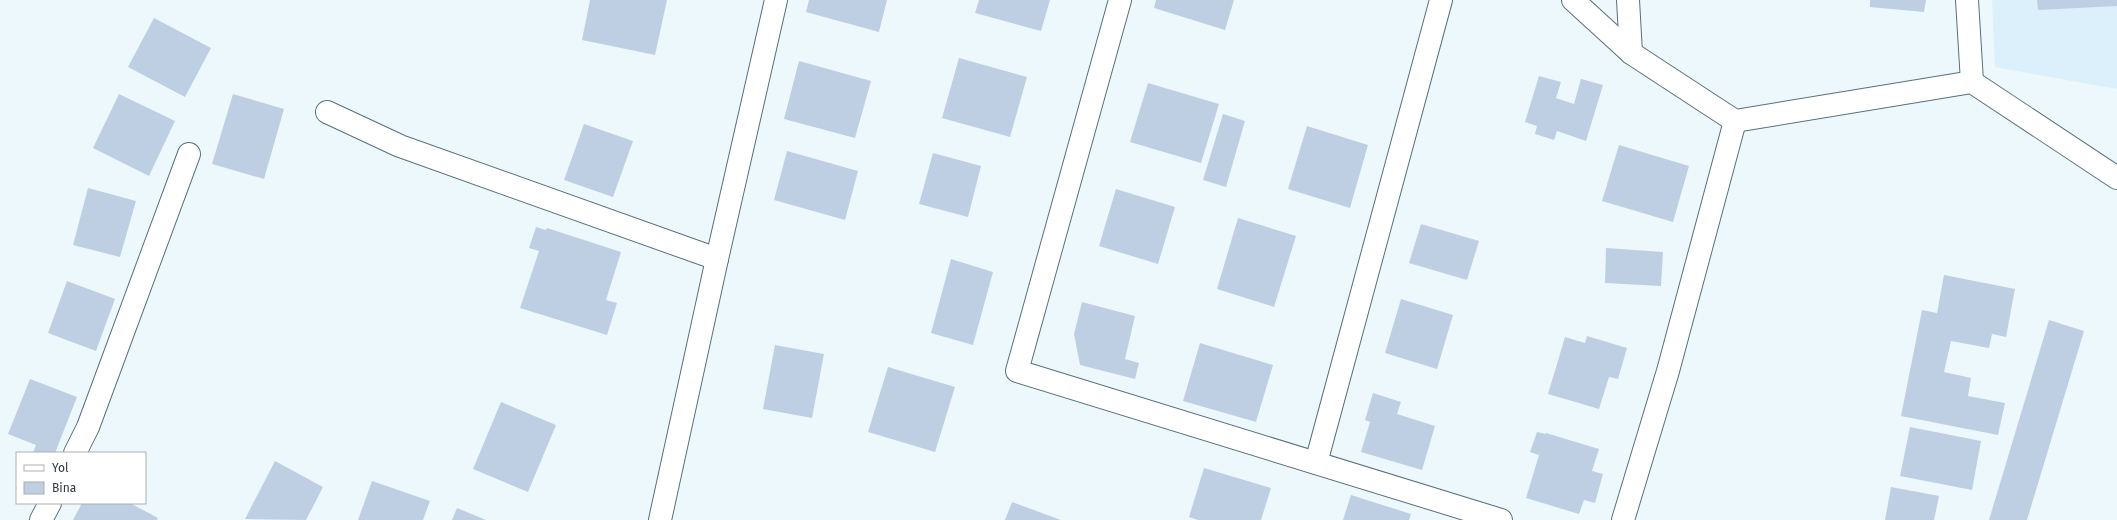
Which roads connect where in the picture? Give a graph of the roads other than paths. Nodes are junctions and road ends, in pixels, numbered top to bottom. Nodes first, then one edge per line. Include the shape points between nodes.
1 (776, 0) edge
2 (1120, 0) edge
3 (1442, 0) edge
4 (1573, 0) edge
5 (1628, 0) edge
6 (1967, 0) edge
7 (1632, 53) junction
8 (1972, 82) junction
9 (327, 112) dead end
10 (1735, 121) junction
11 (189, 154) dead end
12 (2117, 178) edge
13 (717, 259) junction
14 (76, 452) edge
15 (1316, 462) junction
16 (49, 504) edge
17 (1488, 518) edge
18 (41, 520) edge
19 (660, 520) edge
20 (1623, 520) edge

1 - 13 street
2 - 15 street via 1017,371
3 - 15 street
4 - 7 street
5 - 7 street
6 - 8 street
7 - 10 street
8 - 10 street
8 - 12 street
9 - 13 street via 400,146
10 - 20 street via 1668,371
11 - 14 street via 88,427
13 - 19 street
15 - 17 street
16 - 18 street

